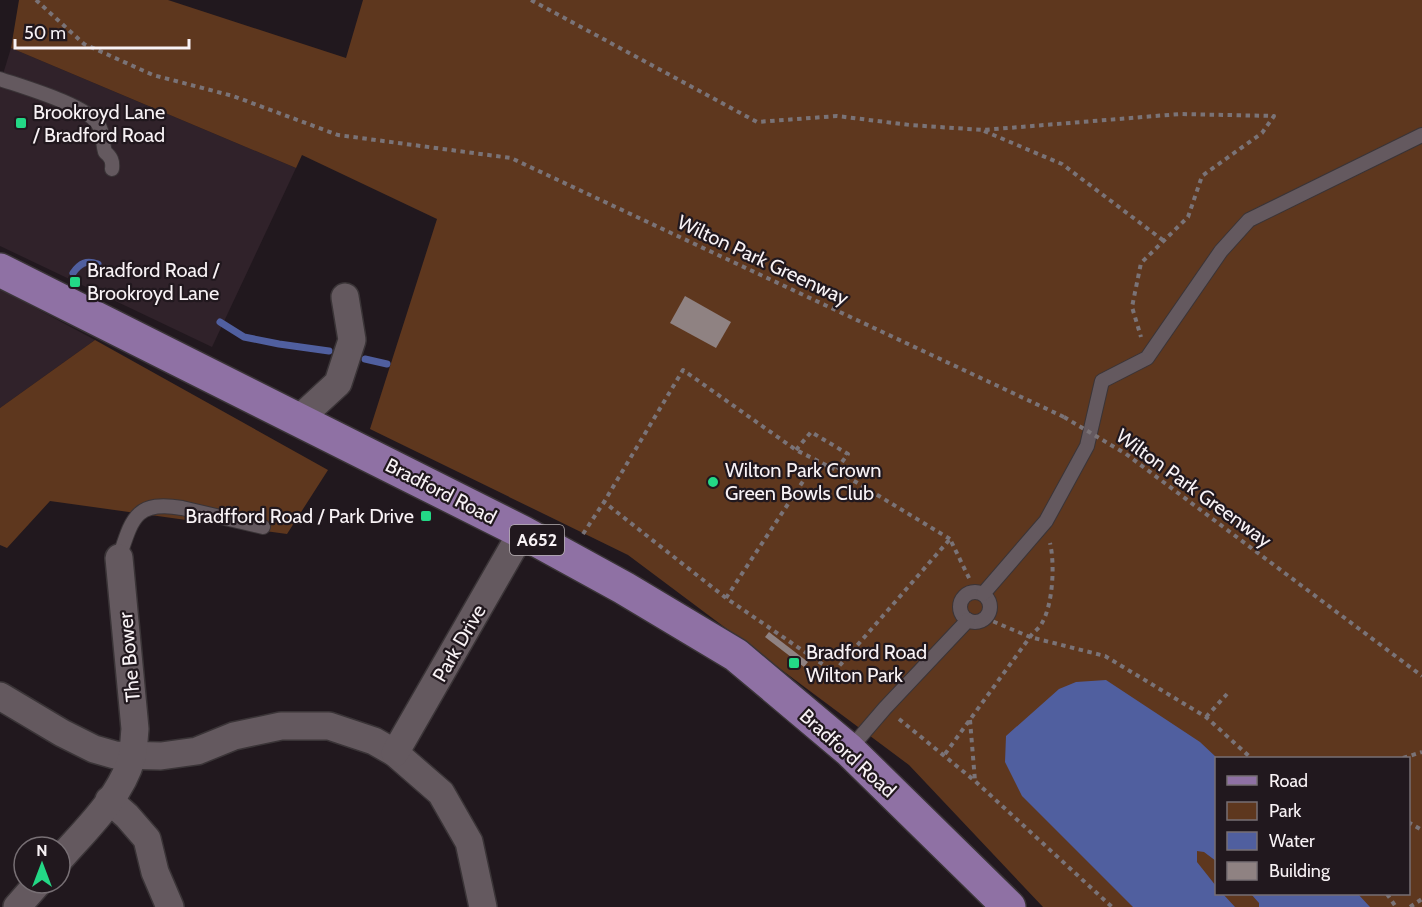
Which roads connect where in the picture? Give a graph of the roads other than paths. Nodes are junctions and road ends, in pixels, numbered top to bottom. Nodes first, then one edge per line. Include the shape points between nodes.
1 (0, 79) edge
2 (1422, 135) edge
3 (112, 170) dead end
4 (0, 270) edge
5 (345, 297) dead end
6 (299, 419) junction
7 (263, 527) dead end
8 (522, 532) junction
9 (119, 558) joint
10 (980, 593) junction
11 (968, 620) junction
12 (0, 696) edge
13 (849, 750) junction
14 (395, 753) junction
15 (132, 756) junction
16 (110, 800) junction
17 (72, 845) edge
18 (28, 895) edge
19 (17, 907) edge
20 (170, 907) edge
21 (483, 907) edge
22 (1009, 907) edge

1 - 3 lane via 81,110 97,122 105,152 113,162
2 - 10 lane via 1249,220 1221,251 1147,358 1102,381 1087,446 1046,521
4 - 6 main road, Bradford Road / A652
5 - 6 street via 352,340 338,383
6 - 8 main road, Bradford Road / A652
7 - 9 lane via 175,507 150,507 134,520
8 - 13 main road, Bradford Road / A652 via 736,655
8 - 14 street, Park Drive
9 - 15 street, The Bower via 135,729
10 - 11 lane via 967,594 961,601 962,614
10 - 11 lane via 990,606 985,618
11 - 13 lane
12 - 15 street via 94,749
13 - 22 main road, Bradford Road / A652
14 - 15 street via 374,741 329,726 281,726 234,736 197,751
14 - 21 street via 441,793 469,842
15 - 16 street, The Bower via 123,781
16 - 17 street, The Bower
16 - 20 street via 147,839
18 - 19 street

